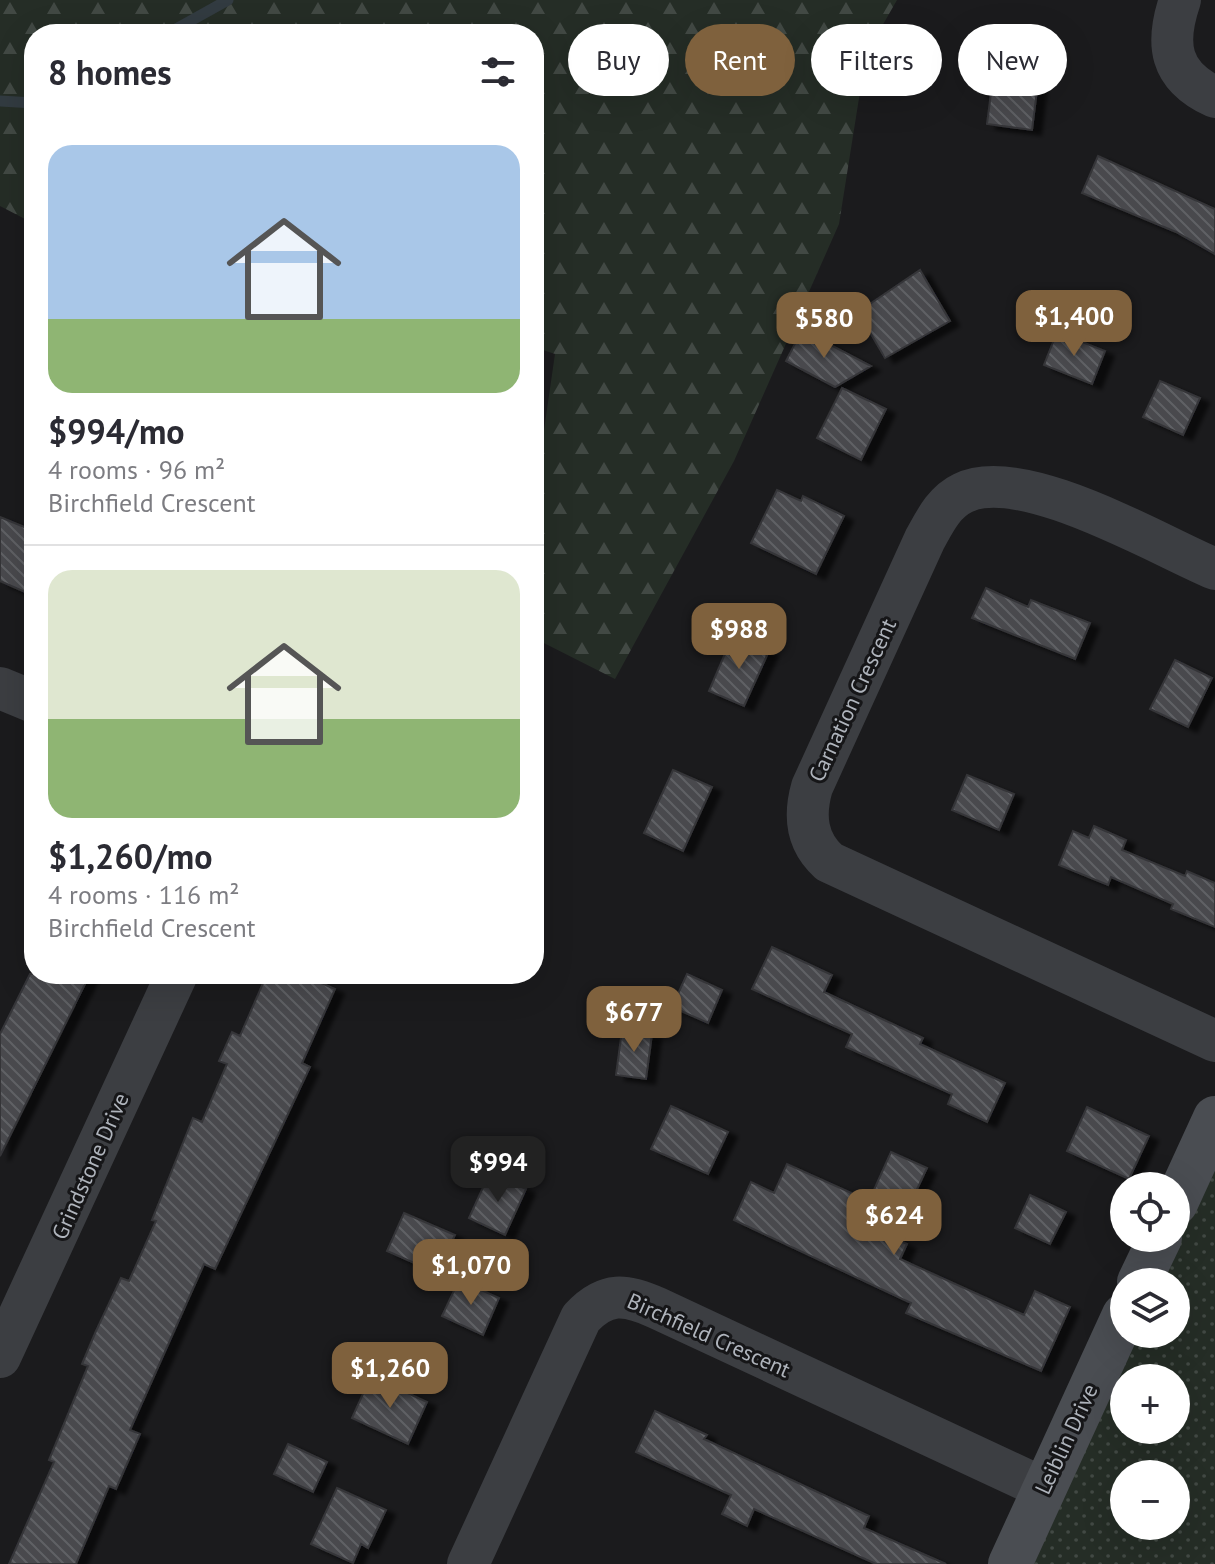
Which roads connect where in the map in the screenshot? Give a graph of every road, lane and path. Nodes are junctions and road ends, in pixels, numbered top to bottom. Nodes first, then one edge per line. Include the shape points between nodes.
1 (1180, 0) edge
2 (1215, 97) edge
3 (1215, 569) edge
4 (0, 688) edge
5 (24, 698) edge
6 (172, 984) edge
7 (1215, 1041) edge
8 (1215, 1118) edge
9 (1190, 1172) edge
10 (1110, 1345) edge
11 (0, 1357) edge
12 (1043, 1488) junction
13 (468, 1564) edge
14 (1010, 1564) edge

1 - 2 street via 1170,29 1177,63 1191,82
3 - 7 street, Carnation Crescent via 1112,522 1016,487 985,486 957,496 925,539 806,807 812,840 829,862
4 - 5 street
6 - 11 street, Grindstone Drive
8 - 9 street
10 - 12 street, Leiblin Drive
12 - 13 street, Birchfield Crescent via 657,1308 617,1296 597,1303 581,1318
12 - 14 street, Leiblin Drive

